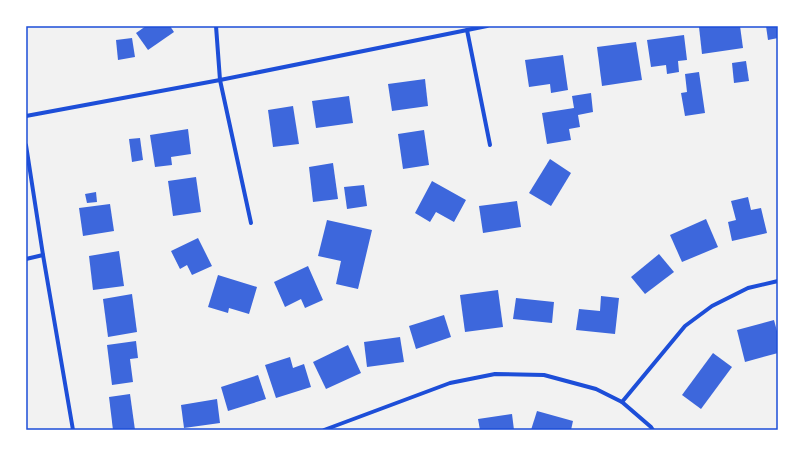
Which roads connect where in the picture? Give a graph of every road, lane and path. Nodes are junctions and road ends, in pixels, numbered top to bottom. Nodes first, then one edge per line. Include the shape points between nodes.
1 (216, 26) edge
2 (487, 26) edge
3 (467, 30) junction
4 (220, 80) junction
5 (26, 116) edge
6 (26, 145) edge
7 (490, 145) dead end
8 (251, 223) dead end
9 (43, 255) junction
10 (26, 259) edge
11 (778, 281) edge
12 (622, 402) junction
13 (327, 429) edge
14 (73, 430) edge
15 (653, 430) edge

1 - 4 street
2 - 3 street
3 - 4 street
3 - 7 street
4 - 5 street
4 - 8 street
6 - 9 street
9 - 10 street
9 - 14 street
11 - 12 street via 748,288 712,306 685,326
12 - 13 street via 596,389 544,375 495,374 450,383
12 - 15 street

